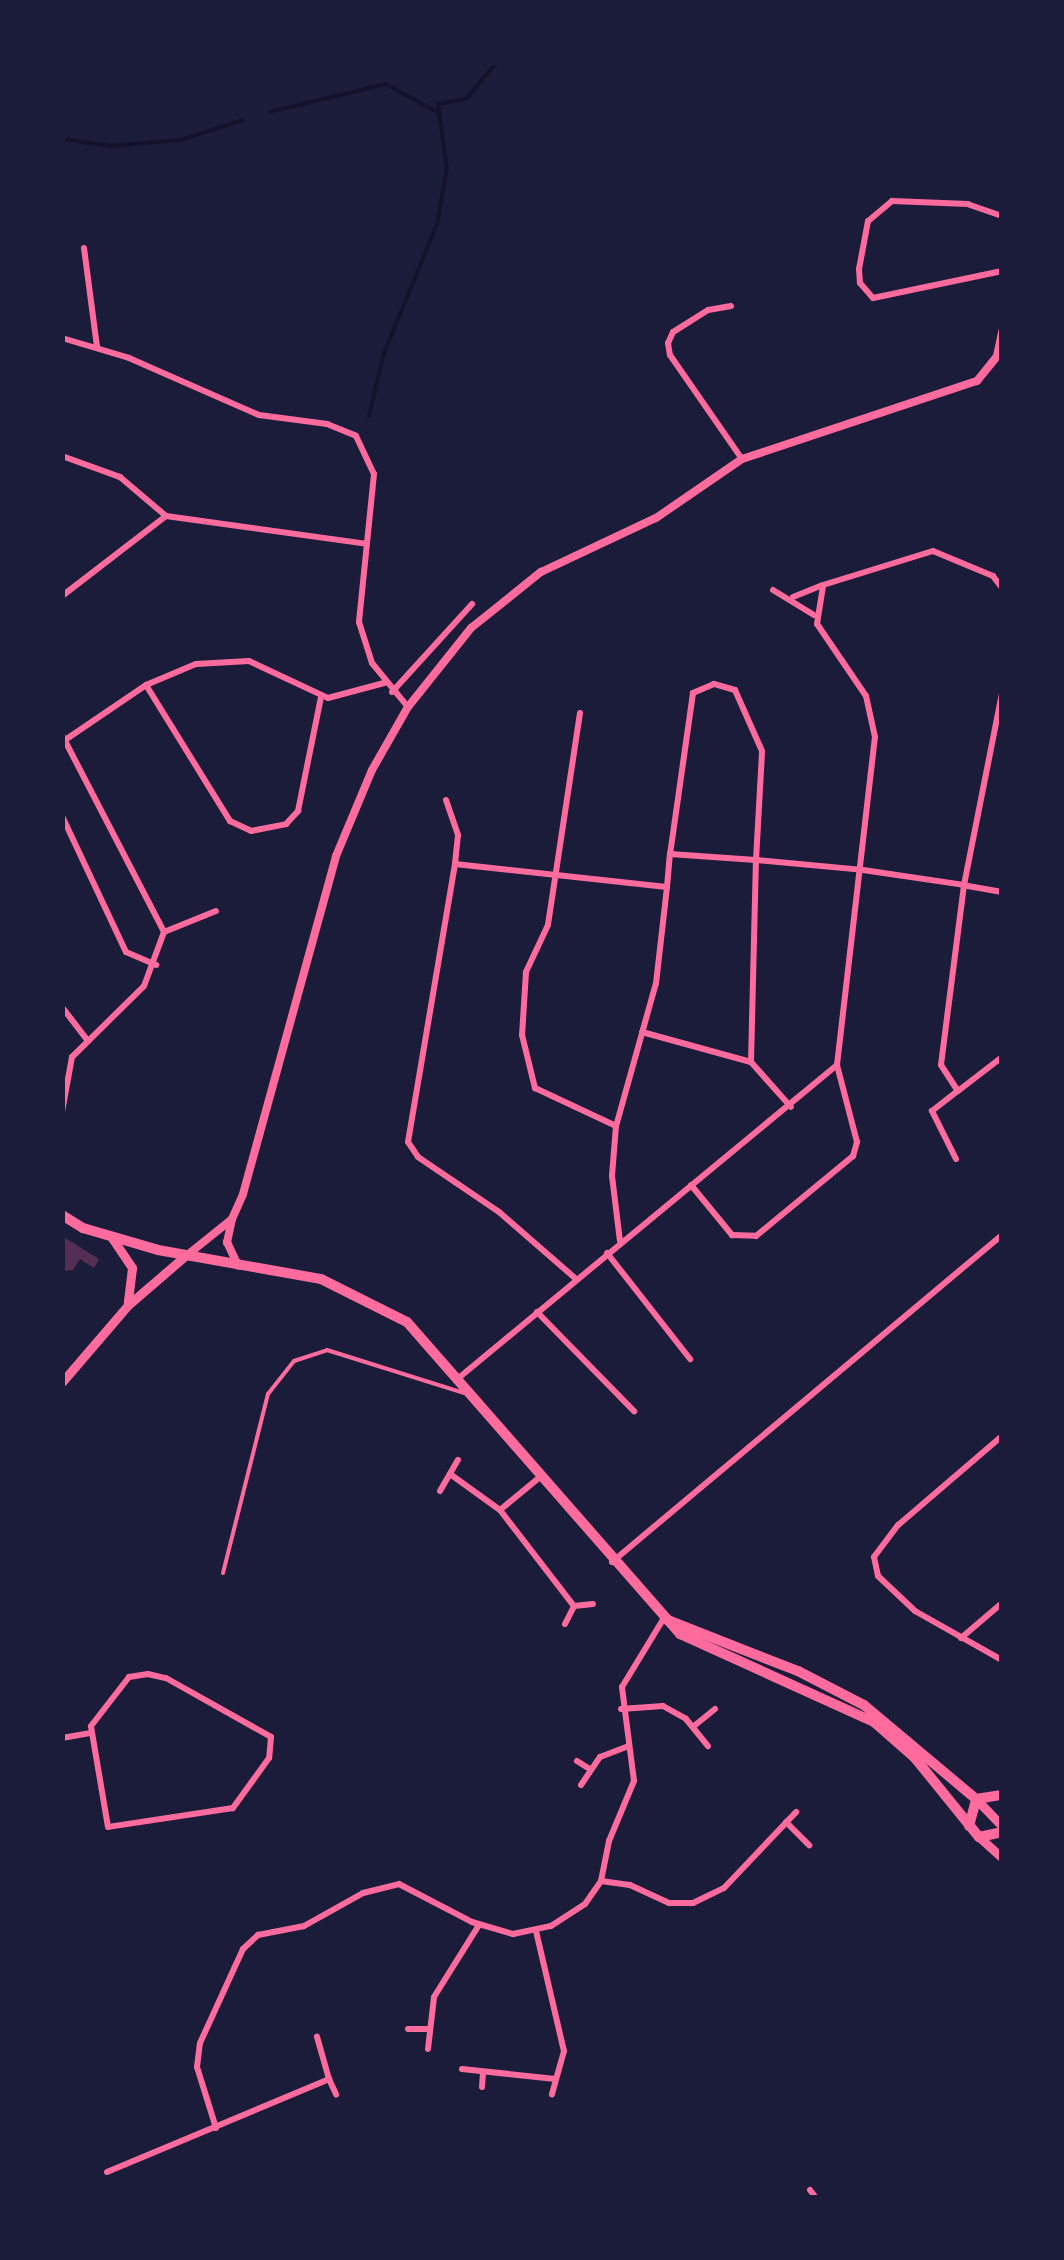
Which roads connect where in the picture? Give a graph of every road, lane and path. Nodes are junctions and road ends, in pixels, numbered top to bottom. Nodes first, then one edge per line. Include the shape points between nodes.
1 (1002, 216) edge
2 (84, 248) dead end
3 (1002, 271) edge
4 (731, 306) dead end
5 (1002, 332) edge
6 (62, 338) edge
7 (97, 347) junction
8 (62, 456) edge
9 (742, 458) junction
10 (166, 516) junction
11 (367, 544) junction
12 (823, 585) junction
13 (1002, 588) edge
14 (773, 590) dead end
15 (62, 596) edge
16 (793, 598) junction
17 (472, 604) dead end
18 (815, 616) junction
19 (384, 684) junction
20 (146, 685) junction
21 (392, 692) junction
22 (1002, 693) edge
23 (320, 697) junction
24 (408, 707) junction
25 (580, 713) dead end
26 (64, 738) edge
27 (446, 800) dead end
28 (62, 816) edge
29 (670, 854) junction
30 (756, 860) junction
31 (455, 864) junction
32 (863, 870) junction
33 (554, 875) junction
34 (964, 884) junction
35 (666, 887) junction
36 (1002, 892) edge
37 (216, 911) dead end
38 (164, 932) junction
39 (156, 965) junction
40 (62, 1007) edge
41 (642, 1032) junction
42 (88, 1041) junction
43 (1002, 1057) edge
44 (751, 1062) junction
45 (837, 1065) junction
46 (958, 1092) junction
47 (791, 1107) junction
48 (62, 1112) edge
49 (616, 1126) junction
50 (956, 1159) dead end
51 (691, 1185) junction
52 (62, 1215) edge
53 (232, 1219) junction
54 (1002, 1235) edge
55 (112, 1238) junction
56 (620, 1242) junction
57 (607, 1253) junction
58 (185, 1256) junction
59 (238, 1266) junction
60 (575, 1278) junction
61 (128, 1305) junction
62 (537, 1312) junction
63 (690, 1359) dead end
64 (461, 1376) junction
65 (62, 1382) edge
66 (477, 1397) junction
67 (634, 1411) dead end
68 (1002, 1436) edge
69 (458, 1460) dead end
70 (450, 1474) junction
71 (540, 1477) junction
72 (440, 1491) dead end
73 (500, 1510) junction
74 (612, 1562) junction
75 (223, 1573) dead end
76 (1002, 1603) edge
77 (593, 1604) dead end
78 (574, 1606) junction
79 (664, 1618) junction
80 (565, 1624) dead end
81 (961, 1638) junction
82 (1002, 1660) edge
83 (621, 1709) junction
84 (715, 1709) dead end
85 (694, 1726) junction
86 (90, 1733) junction
87 (62, 1738) edge
88 (628, 1746) junction
89 (708, 1746) dead end
90 (577, 1761) dead end
91 (590, 1770) junction
92 (582, 1785) dead end
93 (1002, 1795) edge
94 (976, 1800) junction
95 (796, 1812) dead end
96 (786, 1822) junction
97 (969, 1826) junction
98 (1002, 1829) edge
99 (979, 1837) junction
100 (809, 1845) dead end
101 (1002, 1858) edge
102 (601, 1881) junction
103 (479, 1925) junction
104 (536, 1931) junction
105 (408, 2028) dead end
106 (428, 2029) junction
107 (317, 2036) dead end
108 (428, 2049) dead end
109 (462, 2069) dead end
110 (483, 2073) junction
111 (329, 2078) junction
112 (555, 2079) junction
113 (482, 2087) dead end
114 (336, 2094) dead end
115 (552, 2094) dead end
116 (216, 2128) junction
117 (107, 2172) dead end
118 (810, 2190) dead end
119 (816, 2198) edge

1 - 3 street via 968,204 892,201 868,221 859,268 860,283 873,298
2 - 7 street
4 - 9 street via 708,310 668,343 670,356
5 - 9 street via 997,356 976,381
6 - 7 street
7 - 11 street via 219,401 344,429 364,445 374,474
8 - 10 street via 120,477
9 - 24 street via 656,518 503,598
10 - 11 street
10 - 15 street
11 - 19 street via 359,622
12 - 13 street via 933,551 993,576
12 - 16 street
12 - 18 street
14 - 16 street
16 - 18 street
17 - 21 street
18 - 32 street via 872,714
19 - 21 street
19 - 23 street
20 - 23 street via 196,664 249,662
20 - 23 street via 230,820 251,831 286,824 298,810
20 - 26 street
21 - 24 street
22 - 34 street
24 - 53 street via 372,770 336,856
25 - 33 street
26 - 38 street
27 - 31 street via 458,835
28 - 39 street via 126,952
29 - 30 street
29 - 30 street via 688,702 714,684 742,698 759,740 764,771
29 - 35 street
30 - 32 street
30 - 44 street
31 - 33 street
31 - 60 street via 408,1142 418,1157 499,1212
32 - 34 street
32 - 45 street
33 - 35 street
33 - 49 street via 548,924 526,972 526,1070 547,1098
34 - 36 street
34 - 46 street via 941,1060
35 - 41 street via 656,983
37 - 38 street
38 - 39 street
39 - 42 street
40 - 42 street
41 - 44 street
41 - 49 street
42 - 48 street via 72,1057
43 - 46 street
44 - 47 street
45 - 47 street
45 - 51 street via 857,1142 853,1156 756,1236 732,1235
46 - 50 street via 932,1111
47 - 51 street
49 - 56 street via 612,1176
51 - 56 street
52 - 55 main road
53 - 58 street
53 - 59 street via 228,1242
54 - 74 street
55 - 58 main road
55 - 61 main road via 132,1268
56 - 57 street
57 - 60 street
57 - 63 street
58 - 59 main road
58 - 61 main road
59 - 64 main road via 358,1293 407,1322
60 - 62 street
61 - 65 main road
62 - 64 street
62 - 67 street
64 - 66 main road
66 - 71 main road
66 - 75 lane via 328,1350 294,1361 268,1394
68 - 81 street via 877,1548 875,1567 915,1611
69 - 70 street
70 - 72 street
70 - 73 street
71 - 73 street
71 - 74 main road
73 - 78 street
74 - 79 main road
76 - 81 street
77 - 78 street
78 - 80 street
79 - 83 street via 630,1666
79 - 94 main road via 864,1706
79 - 97 main road via 680,1634 874,1722 915,1758
81 - 82 street
83 - 85 street via 663,1706
83 - 88 street
84 - 85 street
85 - 89 street
86 - 86 street via 94,1717 120,1685 148,1674 267,1734 273,1746 233,1808 115,1829 106,1822
86 - 87 street
88 - 91 street
88 - 102 street via 632,1795 609,1842
90 - 91 street
91 - 92 street
93 - 94 main road
94 - 97 main road
94 - 98 main road
95 - 96 street
96 - 100 street
96 - 102 street via 724,1888 693,1903 670,1903
97 - 99 main road
98 - 99 main road
99 - 101 main road
102 - 104 street via 583,1907
103 - 104 street
103 - 106 street via 439,1988
103 - 116 street via 399,1884 364,1893 304,1926 258,1935 243,1949 200,2043 196,2067
104 - 112 street via 560,2016 564,2051
105 - 106 street
106 - 108 street
107 - 111 street
109 - 110 street
110 - 112 street
110 - 113 street
111 - 114 street
111 - 116 street
112 - 115 street
116 - 117 street
118 - 119 street

